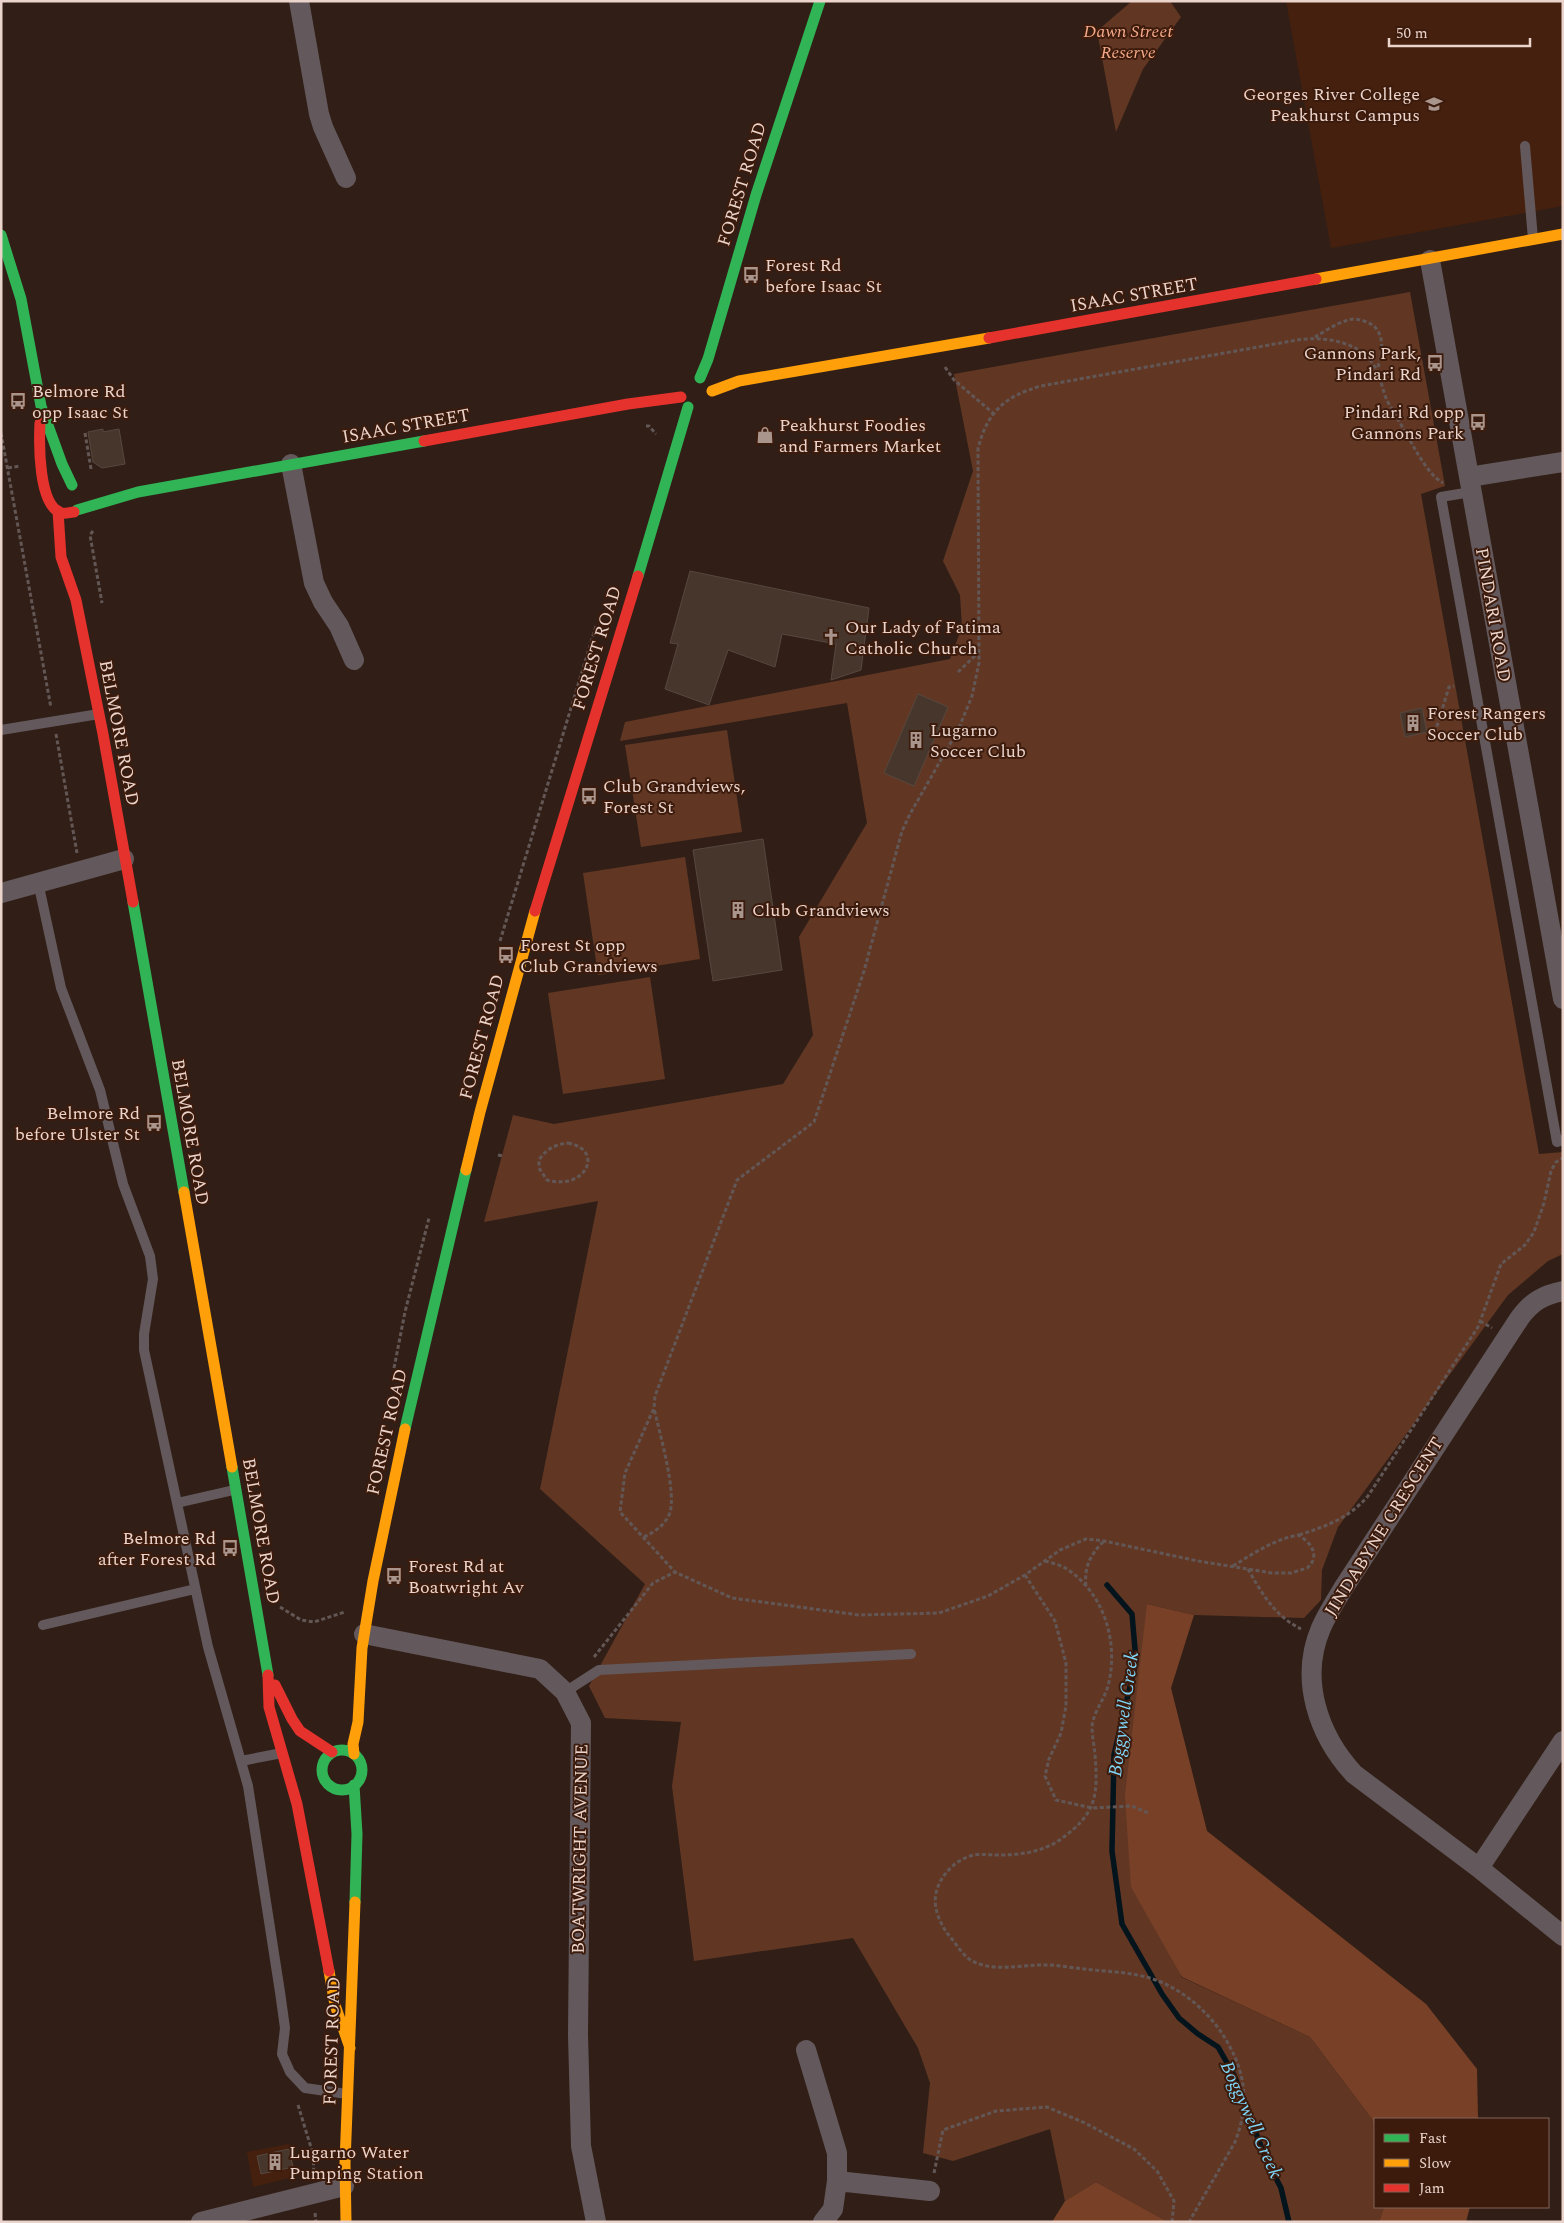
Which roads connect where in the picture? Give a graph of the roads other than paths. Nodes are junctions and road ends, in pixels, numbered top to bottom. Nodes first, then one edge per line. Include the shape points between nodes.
1 (299, 1) edge
2 (820, 1) edge
3 (1525, 146) dead end
4 (346, 178) dead end
5 (1563, 234) edge
6 (1, 235) edge
7 (1533, 240) junction
8 (1430, 260) junction
9 (688, 385) junction
10 (41, 406) junction
11 (1563, 462) edge
12 (291, 464) junction
13 (1470, 484) junction
14 (79, 490) junction
15 (103, 490) dead end
16 (138, 492) junction
17 (55, 507) junction
18 (73, 516) junction
19 (78, 570) dead end
20 (76, 600) junction
21 (354, 660) dead end
22 (99, 714) junction
23 (1, 730) edge
24 (124, 858) junction
25 (38, 882) junction
26 (1, 893) edge
27 (1563, 999) edge
28 (1563, 1140) edge
29 (1563, 1291) edge
30 (236, 1490) junction
31 (177, 1503) junction
32 (195, 1589) junction
33 (43, 1624) dead end
34 (364, 1634) junction
35 (910, 1654) dead end
36 (268, 1670) junction
37 (359, 1688) junction
38 (566, 1692) junction
39 (349, 1704) dead end
40 (335, 1736) dead end
41 (1563, 1741) edge
42 (334, 1751) junction
43 (283, 1753) junction
44 (354, 1754) junction
45 (241, 1761) junction
46 (314, 1774) dead end
47 (327, 1783) junction
48 (354, 1785) junction
49 (339, 1804) dead end
50 (344, 1822) dead end
51 (354, 1861) junction
52 (1479, 1868) junction
53 (1563, 1936) edge
54 (350, 2048) junction
55 (806, 2050) dead end
56 (348, 2095) junction
57 (837, 2181) junction
58 (344, 2186) junction
59 (930, 2191) road end
60 (202, 2222) edge
61 (346, 2222) edge
62 (596, 2222) edge
63 (823, 2222) edge

1 - 4 street via 319,114
2 - 9 street, FOREST ROAD via 753,205 708,359
3 - 7 lane
5 - 7 street, ISAAC STREET
6 - 10 street, BELMORE ROAD via 21,299
7 - 8 street, ISAAC STREET
8 - 9 street, ISAAC STREET via 739,381 711,396 708,382
8 - 13 street, PINDARI ROAD
9 - 12 street, ISAAC STREET via 628,404
9 - 34 street, FOREST ROAD via 693,408 669,476 512,990 396,1469
10 - 14 street, BELMORE ROAD via 62,464
10 - 17 street, BELMORE ROAD via 41,472
11 - 13 street
12 - 16 street, ISAAC STREET
12 - 21 street via 314,583
13 - 27 street, PINDARI ROAD
13 - 28 lane via 1441,497 1557,1142
14 - 17 street via 67,484 57,488 53,492
14 - 18 street via 80,505
15 - 16 street, ISAAC STREET
16 - 18 street, ISAAC STREET
17 - 18 street
17 - 20 street, BELMORE ROAD via 60,523 60,552 67,581
19 - 20 street, BELMORE ROAD
20 - 22 street, BELMORE ROAD
22 - 23 lane
22 - 24 street, BELMORE ROAD
24 - 25 street
24 - 30 street, BELMORE ROAD
25 - 26 street
25 - 31 lane via 61,988 100,1090 123,1184 150,1256 153,1279 144,1350
29 - 52 street, JINDABYNE CRESCENT via 1537,1299 1527,1307 1353,1572 1332,1607 1314,1651 1314,1696 1324,1731 1343,1762 1372,1789
30 - 31 lane
30 - 36 street, BELMORE ROAD
31 - 32 lane
32 - 33 lane
32 - 45 lane
34 - 37 street, FOREST ROAD
34 - 38 street, BOATWRIGHT AVENUE via 540,1669
35 - 38 lane via 599,1670
36 - 42 street, BELMORE ROAD via 300,1730
36 - 43 street, BELMORE ROAD via 269,1707
37 - 39 street, FOREST ROAD
37 - 44 street, FOREST ROAD
38 - 62 street, BOATWRIGHT AVENUE via 581,1723 578,2035 581,2146
40 - 42 street
41 - 52 street
42 - 44 street
42 - 47 street via 323,1761 322,1774
43 - 45 lane
43 - 54 street, BELMORE ROAD via 293,1772 335,2005
44 - 48 street via 362,1770
45 - 56 lane via 248,1786 280,1992 285,2028 282,2054 290,2072 305,2088
46 - 47 street
47 - 48 street via 342,1790
47 - 49 street
48 - 51 street, FOREST ROAD via 357,1834
50 - 51 street, FOREST ROAD
51 - 54 street, FOREST ROAD
52 - 53 street, JINDABYNE CRESCENT
54 - 56 street, FOREST ROAD
55 - 57 street via 837,2153
56 - 58 street, FOREST ROAD
57 - 59 street
57 - 63 street via 833,2209
58 - 60 street
58 - 61 street, FOREST ROAD

